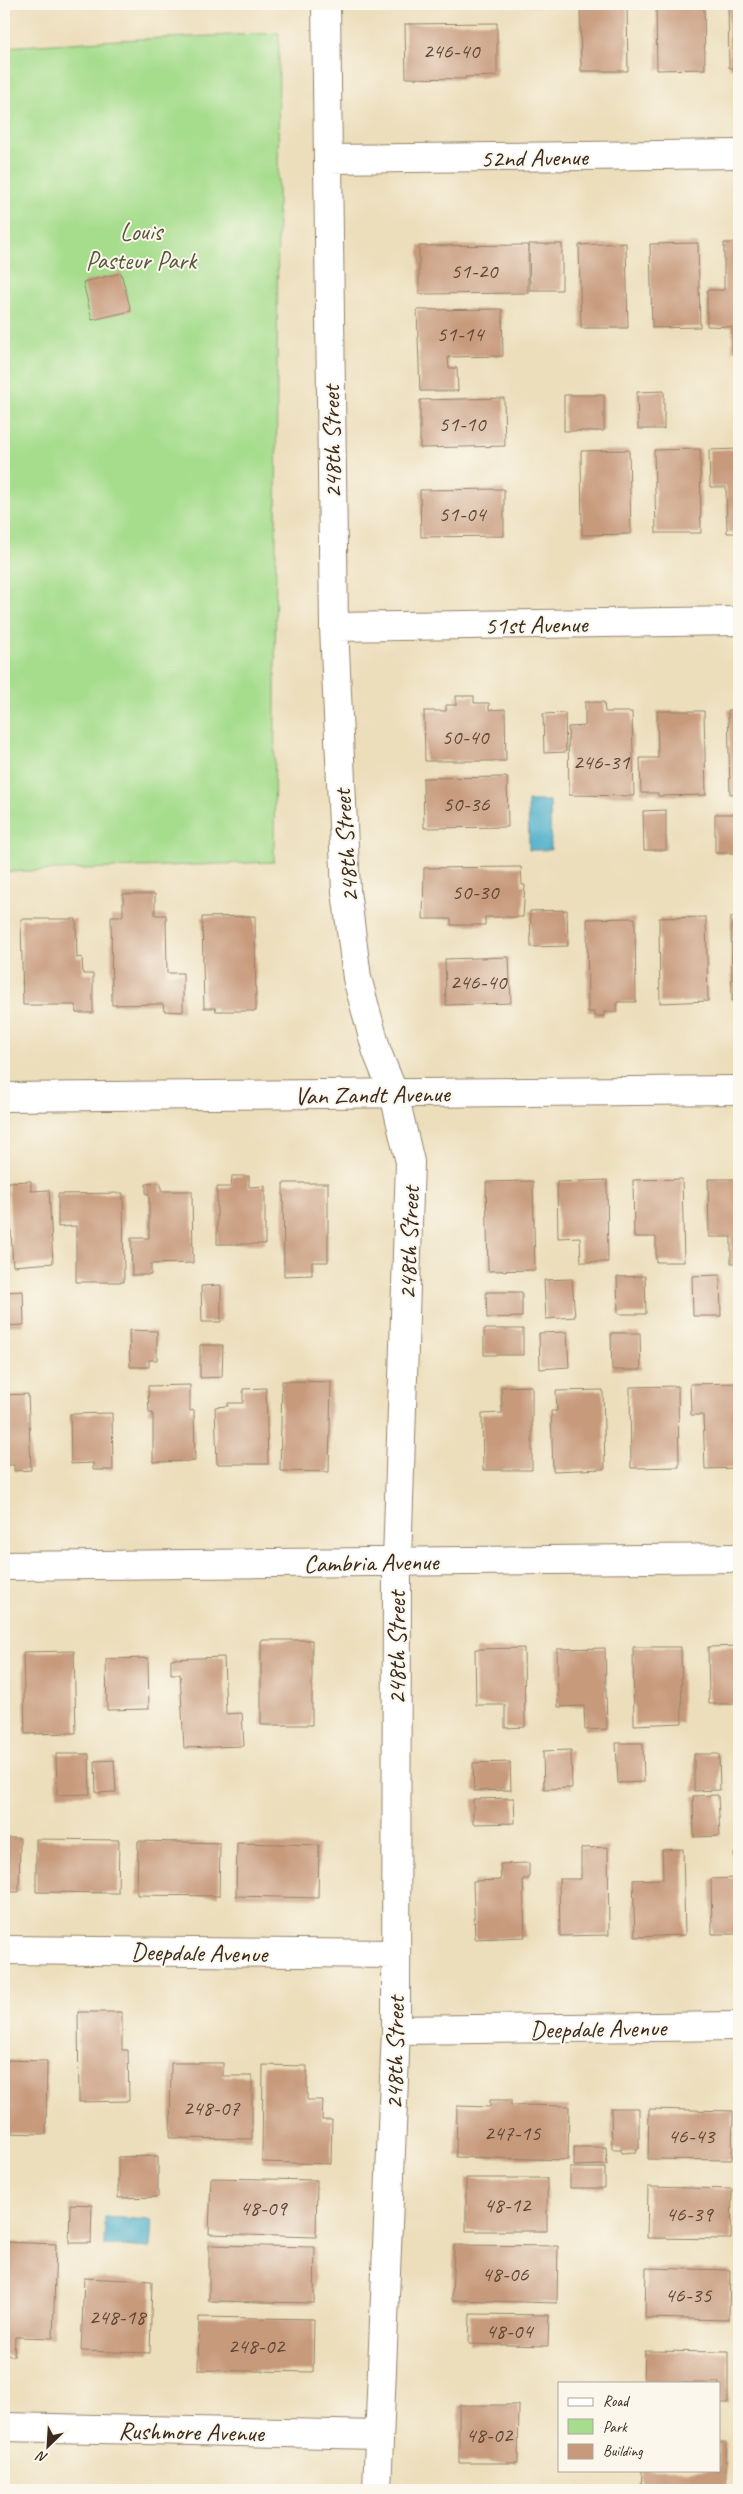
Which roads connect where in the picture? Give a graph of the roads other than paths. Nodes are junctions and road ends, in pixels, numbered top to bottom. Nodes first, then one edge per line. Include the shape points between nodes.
1 (326, 4) edge
2 (739, 154) edge
3 (328, 159) junction
4 (739, 621) edge
5 (334, 627) junction
6 (739, 1090) edge
7 (394, 1094) junction
8 (4, 1097) edge
9 (739, 1558) edge
10 (397, 1561) junction
11 (4, 1566) edge
12 (4, 1950) edge
13 (395, 1954) junction
14 (739, 2026) edge
15 (396, 2030) junction
16 (4, 2427) edge
17 (379, 2435) junction
18 (377, 2490) edge

1 - 3 street, 248th Street
2 - 3 street, 52nd Avenue
3 - 5 street, 248th Street
4 - 5 street, 51st Avenue
5 - 7 street, 248th Street via 346,891 357,978 377,1052
6 - 7 street, Van Zandt Avenue
7 - 8 street, Van Zandt Avenue
7 - 10 street, 248th Street via 410,1162
9 - 10 street, Cambria Avenue
10 - 11 street, Cambria Avenue
10 - 13 street, 248th Street
12 - 13 street, Deepdale Avenue
13 - 15 street, 248th Street
14 - 15 street, Deepdale Avenue
15 - 17 street, 248th Street
16 - 17 street, Rushmore Avenue
17 - 18 street, 248th Street

